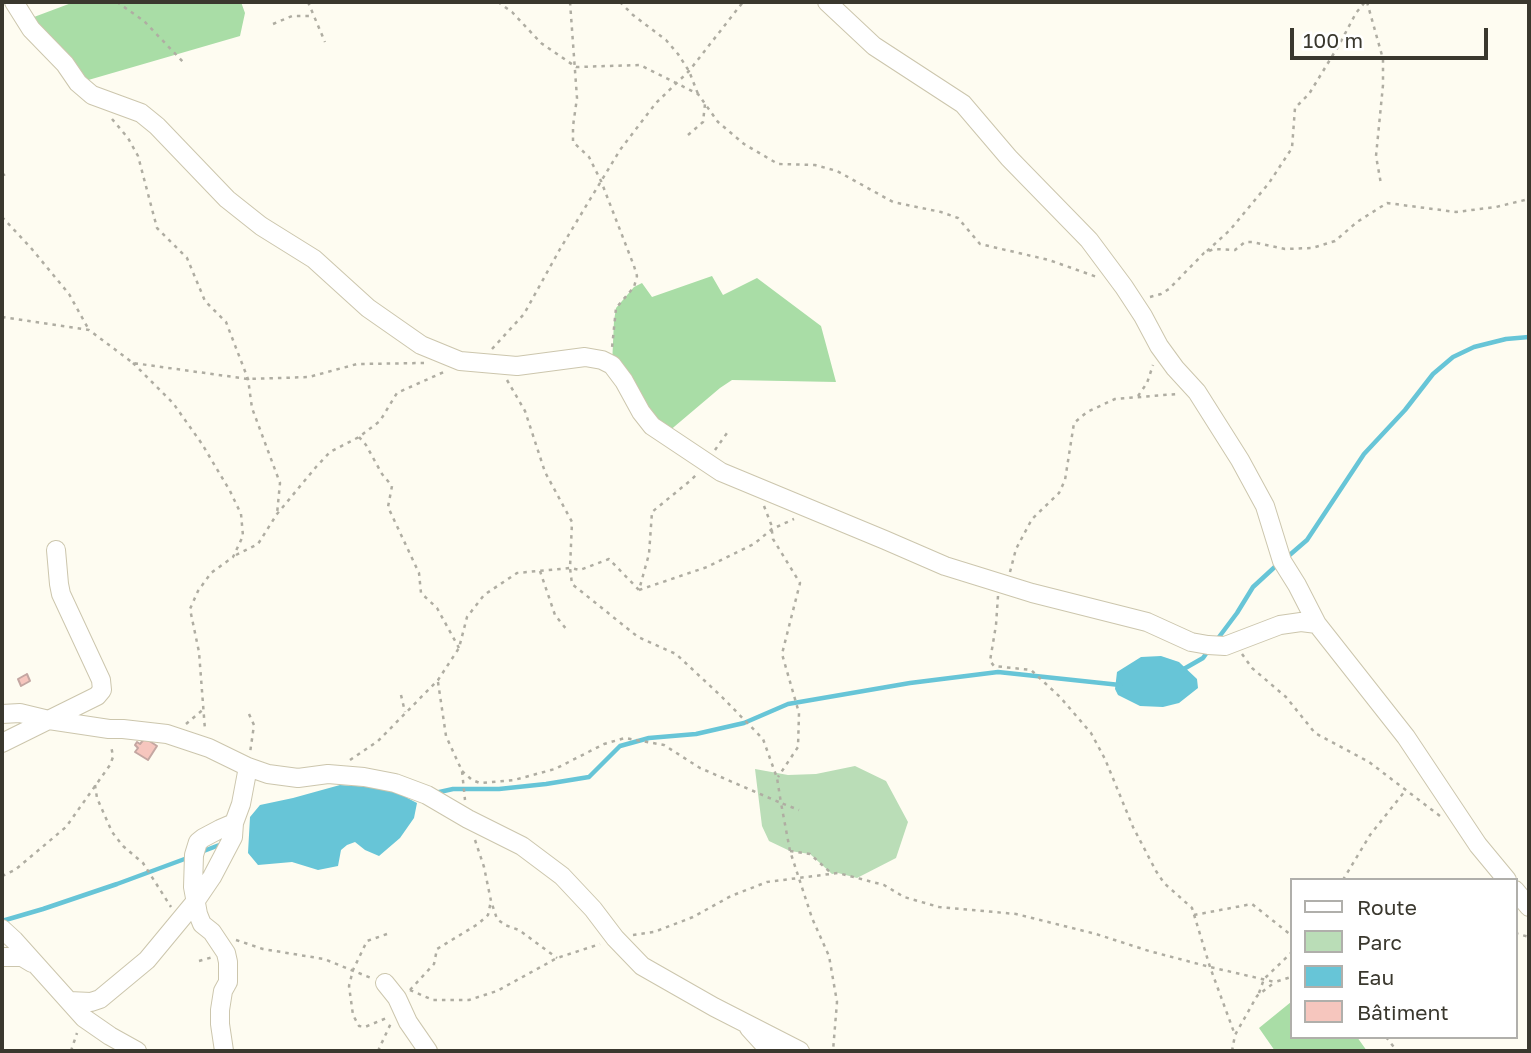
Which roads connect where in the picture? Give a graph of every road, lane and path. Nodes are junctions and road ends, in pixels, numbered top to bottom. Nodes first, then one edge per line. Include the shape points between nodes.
1 (14, 2) edge
2 (117, 2) edge
3 (232, 2) edge
4 (247, 2) edge
5 (308, 2) edge
6 (498, 2) edge
7 (570, 2) edge
8 (620, 2) edge
9 (743, 2) edge
10 (827, 2) edge
11 (1366, 2) edge
12 (313, 16) junction
13 (273, 24) dead end
14 (325, 41) dead end
15 (186, 64) dead end
16 (576, 67) junction
17 (689, 71) junction
18 (677, 83) junction
19 (698, 94) junction
20 (705, 104) junction
21 (110, 117) dead end
22 (688, 135) dead end
23 (8, 173) dead end
24 (2, 176) edge
25 (601, 181) junction
26 (1381, 184) dead end
27 (1529, 199) edge
28 (2, 217) edge
29 (1204, 253) junction
30 (1099, 278) dead end
31 (1150, 297) dead end
32 (2, 317) edge
33 (89, 330) junction
34 (1160, 346) junction
35 (468, 362) junction
36 (132, 363) junction
37 (423, 363) dead end
38 (499, 365) junction
39 (612, 365) junction
40 (248, 379) junction
41 (1197, 392) junction
42 (1138, 396) junction
43 (727, 433) dead end
44 (359, 437) junction
45 (707, 461) junction
46 (757, 487) junction
47 (812, 510) junction
48 (276, 514) junction
49 (772, 529) junction
50 (56, 551) dead end
51 (233, 557) junction
52 (570, 568) junction
53 (541, 571) junction
54 (1002, 584) junction
55 (639, 590) junction
56 (1317, 624) junction
57 (567, 630) dead end
58 (1225, 646) junction
59 (459, 648) junction
60 (438, 680) junction
61 (401, 695) dead end
62 (205, 708) junction
63 (406, 713) junction
64 (2, 714) edge
65 (249, 714) dead end
66 (49, 720) junction
67 (109, 729) junction
68 (167, 734) junction
69 (2, 743) edge
70 (209, 748) junction
71 (248, 766) junction
72 (461, 771) junction
73 (328, 774) junction
74 (777, 778) junction
75 (95, 785) junction
76 (1405, 790) junction
77 (781, 803) junction
78 (799, 810) dead end
79 (468, 819) junction
80 (1447, 821) dead end
81 (234, 823) junction
82 (790, 850) junction
83 (832, 874) junction
84 (2, 876) edge
85 (1344, 878) edge
86 (1505, 878) edge
87 (799, 879) junction
88 (1517, 892) edge
89 (491, 901) junction
90 (195, 902) junction
91 (1529, 907) edge
92 (1194, 915) junction
93 (179, 920) junction
94 (2, 929) edge
95 (387, 934) dead end
96 (1290, 934) edge
97 (615, 939) junction
98 (237, 940) dead end
99 (1290, 954) edge
100 (2, 957) edge
101 (557, 958) junction
102 (38, 967) junction
103 (1210, 967) junction
104 (353, 970) junction
105 (1290, 978) edge
106 (1264, 979) junction
107 (1275, 982) junction
108 (385, 983) joint
109 (1257, 996) junction
110 (69, 1001) junction
111 (744, 1023) junction
112 (1235, 1035) junction
113 (137, 1051) edge
114 (224, 1051) edge
115 (378, 1051) edge
116 (428, 1051) edge
117 (770, 1051) edge
118 (800, 1051) edge
119 (833, 1051) edge
120 (1232, 1051) edge

1 - 35 street via 31,29 92,95 141,113 227,198 314,259 368,308 421,345
2 - 15 path via 144,21
3 - 4 path
5 - 12 path
6 - 16 path via 541,43
7 - 16 path
8 - 17 path via 666,40
9 - 17 path
10 - 34 street via 874,46 963,104 1088,240
11 - 26 path via 1383,59 1376,156
11 - 29 path via 1295,108 1292,148 1230,230
12 - 13 path via 292,16
12 - 14 path
16 - 18 path via 640,65
16 - 25 path via 573,142 589,157
17 - 18 path
17 - 19 path
18 - 19 path
18 - 25 path via 656,103
19 - 20 path
20 - 22 path via 703,122
20 - 30 path via 744,144 778,164 837,171 893,202 958,218 980,244 1049,260
21 - 40 path via 138,156 157,228 187,258 205,301 226,322
23 - 24 path
25 - 35 path via 524,314 500,341
25 - 39 path via 637,276 616,309
27 - 29 path via 1456,212 1387,203 1335,241 1312,248 1245,242 1236,250
28 - 33 path via 69,294
29 - 31 path via 1169,289
32 - 33 path
33 - 36 path
34 - 41 street
34 - 42 path
35 - 38 street
35 - 44 path via 397,393 380,421
36 - 40 path
36 - 51 path via 173,403 230,491 241,514 243,536
37 - 40 path via 358,364 309,377
38 - 39 street via 585,357
38 - 52 path via 525,411 545,472 572,522
39 - 45 street via 652,426
40 - 48 path via 252,408 280,483
41 - 42 path
41 - 56 street via 1265,506 1282,561
42 - 54 path via 1115,399 1074,423 1065,480 1059,493 1032,519
43 - 45 path
44 - 48 path via 330,452
44 - 59 path via 392,486 388,507 419,573 421,593 436,608
45 - 46 street
45 - 55 path via 691,481 652,512 649,554
46 - 47 street
46 - 49 path
47 - 49 path
47 - 54 street via 945,566
48 - 51 path via 258,544
49 - 55 path via 754,544 707,567
49 - 74 path via 773,539 800,583 782,654 799,713 798,747
50 - 66 street via 61,594 102,690
51 - 62 path via 211,573 190,609
52 - 53 path
52 - 55 path via 580,570 609,559
52 - 74 path via 572,584 585,596 638,637 676,654 722,697 763,739
53 - 57 path via 555,615
53 - 59 path via 517,573 484,594 467,617
54 - 58 street via 1147,622 1191,642
54 - 92 path via 990,661 994,666 1031,670 1091,733 1156,871
56 - 58 street via 1280,625
56 - 86 street via 1406,737
58 - 76 path via 1236,646 1315,733 1369,762
59 - 60 path
60 - 63 path
60 - 72 path via 446,736
61 - 63 path
62 - 68 path
62 - 70 path
63 - 73 path via 378,741
64 - 66 street
65 - 71 path via 254,726
66 - 67 street
66 - 69 street
67 - 68 street
67 - 75 path via 113,757
68 - 70 street
70 - 71 street
71 - 73 street via 298,778
71 - 81 street
72 - 77 path via 480,783 514,780 555,769 625,738 664,745 700,768
72 - 79 path
73 - 79 street via 395,783
74 - 77 path
75 - 84 path via 66,827
75 - 93 path via 112,832 143,863
76 - 80 path
76 - 85 path
77 - 78 path
77 - 82 path
79 - 89 path
79 - 97 street via 522,846 562,876
81 - 90 street via 233,837
81 - 90 street via 198,842 193,869
82 - 83 path via 810,854
82 - 87 path
83 - 87 path
83 - 103 path via 884,885 904,897 939,907 1016,914
87 - 97 path via 767,882 654,932
87 - 119 path via 829,956 837,1002
88 - 91 street
89 - 101 path via 499,922 519,929
89 - 101 path via 488,915 478,924 437,949 433,964 410,990 433,1000 468,1000 497,991
90 - 93 street
90 - 114 street via 202,924 219,942 228,962 220,1010
92 - 96 path via 1252,904
92 - 103 path
93 - 110 street via 141,966 100,999
94 - 102 street
95 - 104 path via 367,941
97 - 101 path
97 - 111 street via 642,966
98 - 104 path
99 - 106 path
100 - 102 street via 22,957
102 - 110 street
103 - 106 path
103 - 112 path
104 - 108 path
104 - 115 path via 349,986 359,1026 395,1016
105 - 107 path
106 - 107 path
106 - 109 path
107 - 109 path
108 - 116 street
109 - 112 path
110 - 113 street via 110,1037
111 - 117 street
111 - 118 street
112 - 120 path

